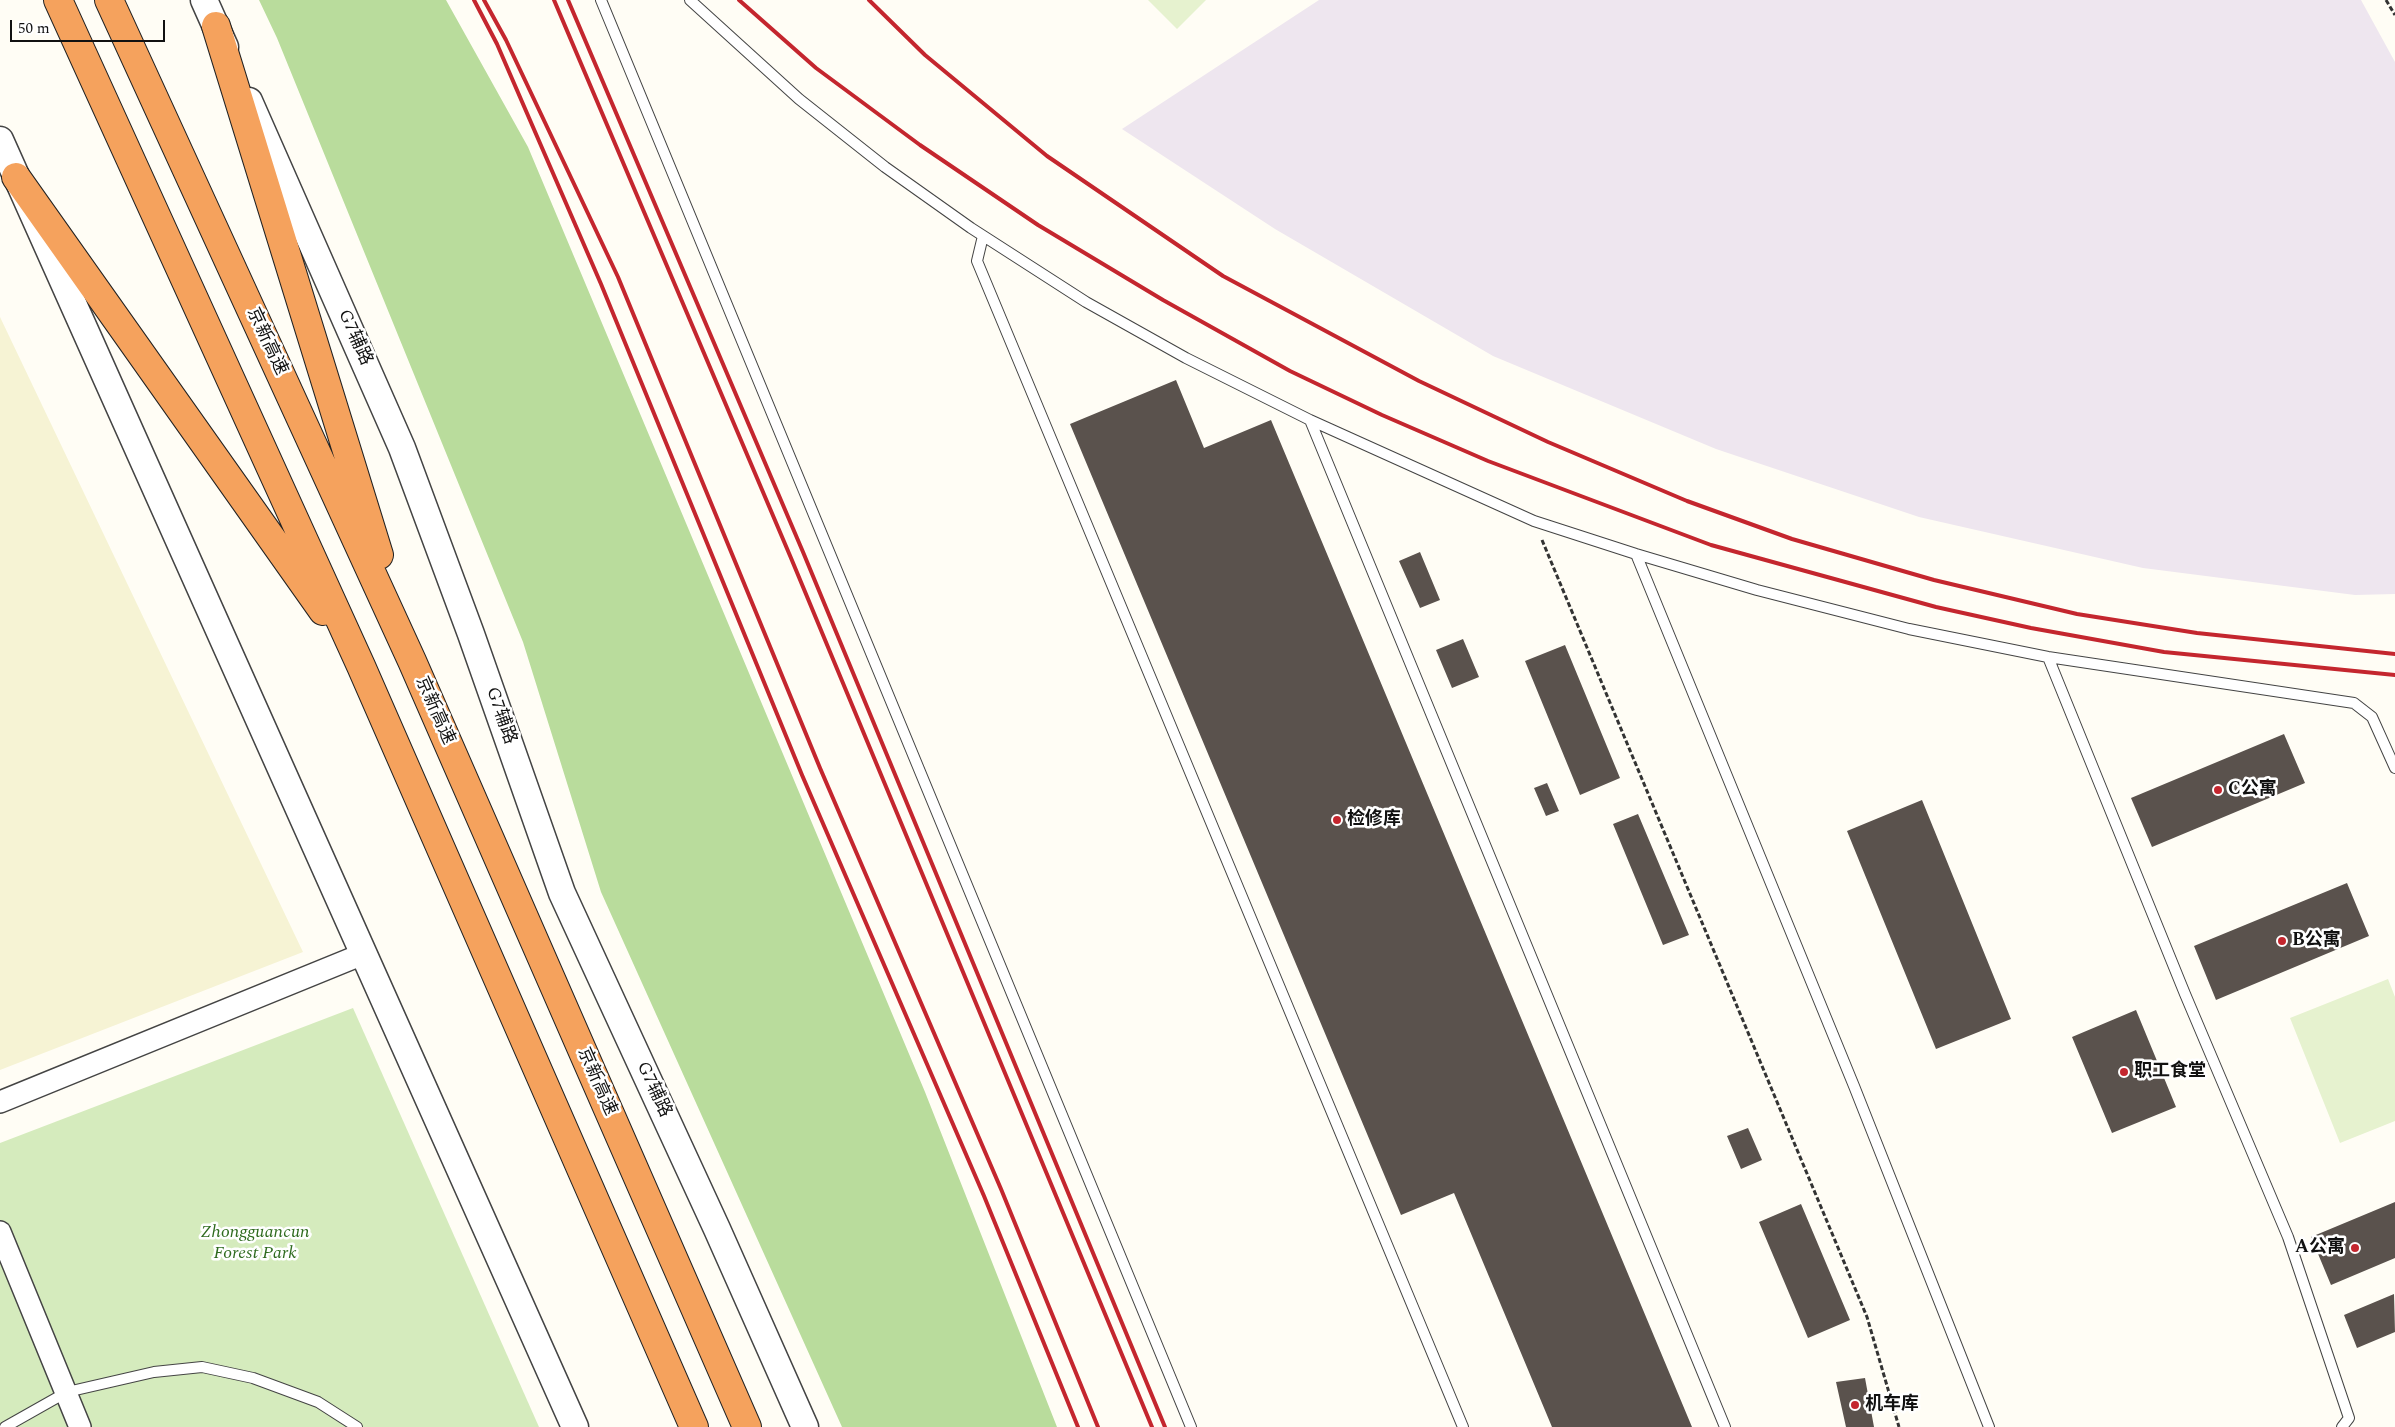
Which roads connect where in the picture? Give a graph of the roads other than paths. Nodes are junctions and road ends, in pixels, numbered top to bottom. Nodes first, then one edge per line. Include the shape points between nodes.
1 (58, 0) edge
2 (109, 0) edge
3 (204, 0) edge
4 (601, 0) edge
5 (690, 0) edge
6 (216, 26) junction
7 (0, 140) edge
8 (16, 177) junction
9 (983, 236) junction
10 (1310, 420) junction
11 (1636, 554) junction
12 (2048, 657) junction
13 (412, 661) junction
14 (362, 666) junction
15 (2395, 768) edge
16 (363, 954) junction
17 (0, 1102) edge
18 (0, 1232) edge
19 (67, 1392) junction
20 (5, 1427) edge
21 (80, 1427) edge
22 (357, 1427) edge
23 (575, 1427) edge
24 (694, 1427) edge
25 (747, 1427) edge
26 (805, 1427) edge
27 (1191, 1427) edge
28 (1463, 1427) edge
29 (1725, 1427) edge
30 (1989, 1427) edge
31 (2342, 1427) edge

1 - 14 highway
2 - 13 highway, 京新高速
3 - 6 street, G7辅路
4 - 27 lane
5 - 9 lane via 807,105 885,167
6 - 13 highway
6 - 26 street, G7辅路 via 402,448 562,893
7 - 8 street
8 - 14 highway
8 - 16 street
9 - 10 lane via 1094,307 1186,358
9 - 28 lane via 977,261
10 - 11 lane via 1534,521
10 - 29 lane
11 - 12 lane via 1757,590 1909,629
11 - 30 lane via 1854,1086
12 - 15 lane via 2354,703 2372,717
12 - 31 lane via 2288,1237 2349,1418
13 - 25 highway, 京新高速
14 - 24 highway
16 - 17 street
16 - 23 street
18 - 19 street
19 - 20 lane
19 - 21 street
19 - 22 lane via 154,1372 202,1367 253,1378 318,1402

